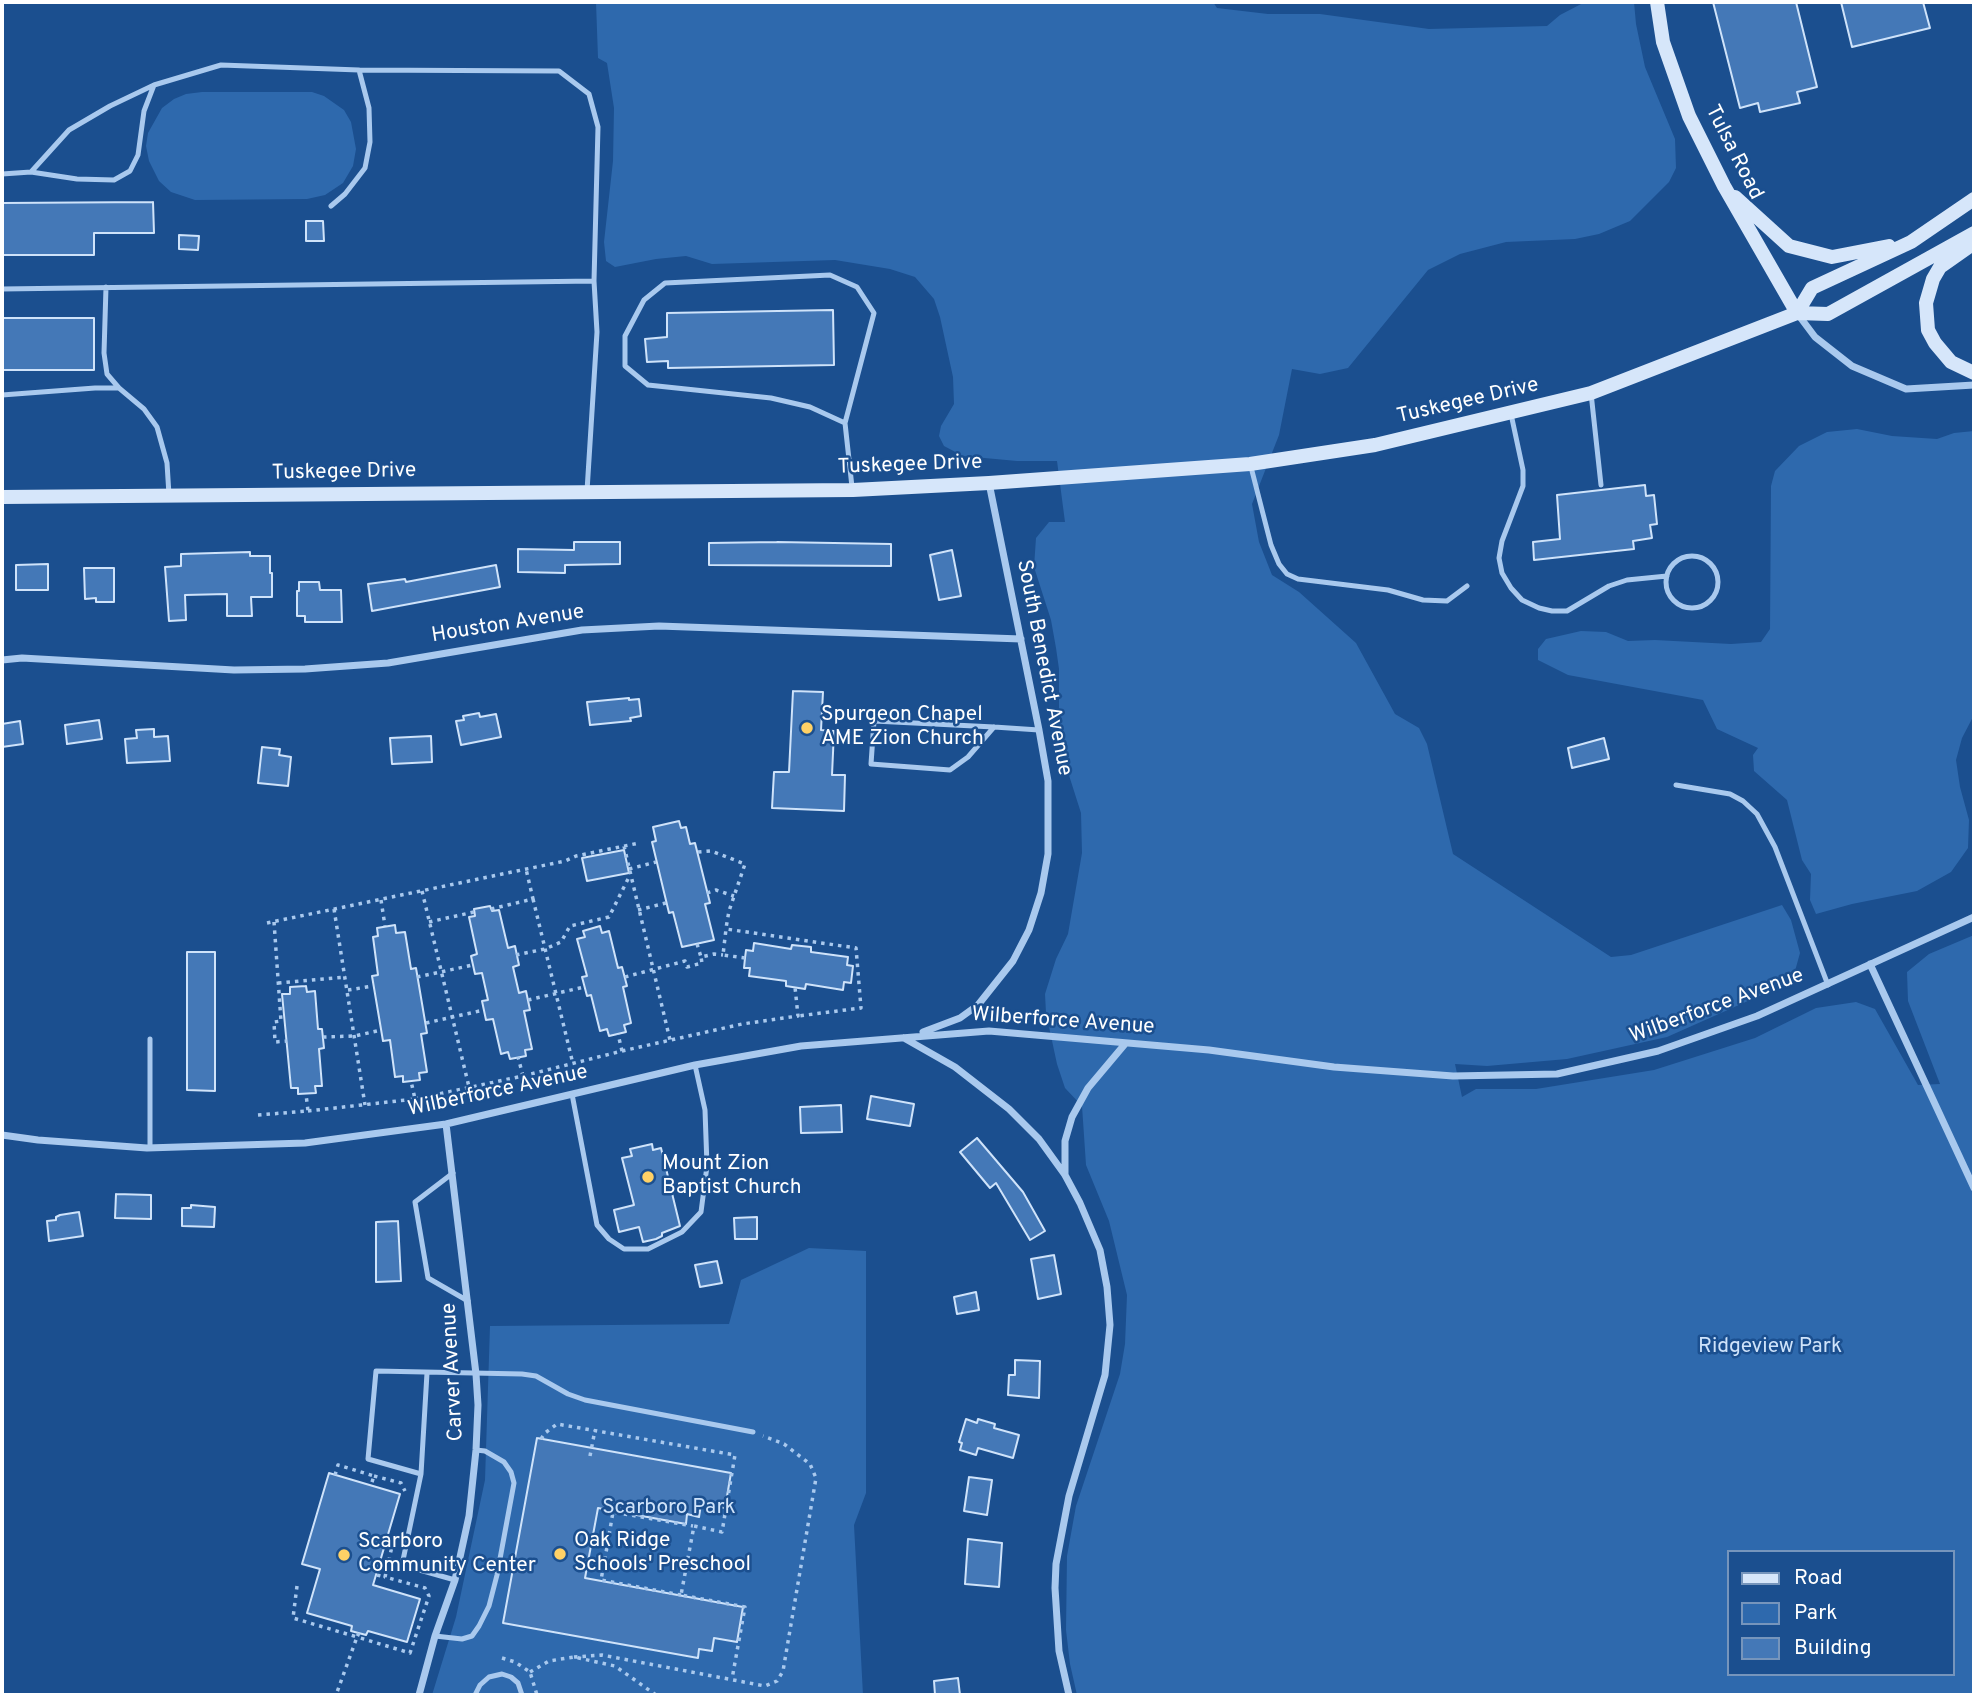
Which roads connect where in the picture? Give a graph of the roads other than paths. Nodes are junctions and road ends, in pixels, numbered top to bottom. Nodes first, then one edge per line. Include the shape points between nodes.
1 (1657, 2) edge
2 (359, 71) junction
3 (154, 85) junction
4 (31, 172) junction
5 (2, 174) edge
6 (1724, 186) junction
7 (1974, 199) edge
8 (331, 206) dead end
9 (1974, 233) edge
10 (1912, 242) junction
11 (1974, 243) edge
12 (594, 281) junction
13 (106, 287) junction
14 (2, 289) edge
15 (1797, 313) junction
16 (1974, 373) edge
17 (1974, 385) edge
18 (119, 388) junction
19 (1591, 393) junction
20 (2, 395) edge
21 (1511, 414) junction
22 (845, 423) junction
23 (1250, 464) junction
24 (989, 483) junction
25 (1601, 485) dead end
26 (852, 490) junction
27 (587, 491) junction
28 (169, 496) junction
29 (2, 497) edge
30 (1667, 576) junction
31 (1467, 586) dead end
32 (1021, 639) junction
33 (2, 660) edge
34 (994, 727) junction
35 (1040, 730) junction
36 (1676, 785) dead end
37 (1974, 916) edge
38 (1870, 964) junction
39 (1828, 985) junction
40 (902, 1037) junction
41 (150, 1038) dead end
42 (1125, 1044) junction
43 (695, 1065) junction
44 (572, 1094) junction
45 (446, 1124) junction
46 (2, 1135) edge
47 (150, 1148) junction
48 (453, 1173) junction
49 (1065, 1175) junction
50 (1974, 1188) edge
51 (468, 1301) junction
52 (427, 1373) junction
53 (476, 1374) junction
54 (753, 1432) road end
55 (476, 1450) junction
56 (421, 1474) junction
57 (455, 1580) junction
58 (435, 1636) junction
59 (419, 1695) edge
60 (475, 1695) edge
61 (522, 1695) edge
62 (1069, 1695) edge

1 - 6 street, Tulsa Road via 1663,42 1689,116
2 - 3 lane via 221,65
2 - 8 lane via 369,108 365,168
2 - 12 lane via 559,71 589,94 598,127
3 - 4 lane via 69,130
3 - 4 lane via 130,171 114,180
4 - 5 lane
6 - 10 street via 1789,246 1832,257
6 - 15 street, Tulsa Road
7 - 10 street
9 - 15 street, Tuskegee Drive via 1828,314
10 - 15 street via 1812,288
11 - 16 street via 1940,267 1929,290 1926,317 1935,343 1951,362
12 - 13 lane
12 - 27 lane via 597,332
13 - 14 lane
13 - 18 lane via 105,363 107,374
15 - 17 street via 1815,337 1852,366 1906,389
15 - 19 street, Tuskegee Drive
18 - 20 lane
18 - 28 lane via 157,427 167,463
19 - 21 street, Tuskegee Drive
19 - 25 lane
21 - 23 street, Tuskegee Drive via 1375,445
21 - 30 lane via 1523,486 1499,558 1510,588 1539,608 1567,611 1609,586
22 - 22 lane via 810,407 771,398 648,385 625,366 625,336 644,300 665,282 830,275 857,287 874,313
22 - 26 lane
23 - 24 street, Tuskegee Drive
23 - 31 lane via 1271,545 1287,574 1423,600 1447,601
24 - 26 street, Tuskegee Drive
24 - 32 street, South Benedict Avenue
26 - 27 street, Tuskegee Drive
27 - 28 street, Tuskegee Drive
28 - 29 street, Tuskegee Drive
30 - 30 lane via 1682,558 1698,556 1712,565 1717,589 1707,603 1682,605 1669,593
32 - 33 street, Houston Avenue via 659,626 582,630 388,663 305,669
32 - 35 street, South Benedict Avenue
34 - 34 lane via 874,721 871,764 950,770
34 - 35 lane
35 - 40 street, South Benedict Avenue via 1048,781 1048,854 1028,930 1013,961 978,1005 934,1029
36 - 39 lane via 1730,794 1757,814 1775,847
37 - 38 street, Wilberforce Avenue
38 - 39 street, Wilberforce Avenue
38 - 50 street
39 - 42 street, Wilberforce Avenue via 1658,1051 1557,1074 1453,1076
40 - 42 street, Wilberforce Avenue via 989,1031
40 - 43 street, Wilberforce Avenue via 801,1046
40 - 49 street via 955,1067 1009,1109
41 - 47 lane
42 - 49 street via 1088,1088 1072,1117 1065,1141
43 - 44 street, Wilberforce Avenue
43 - 44 lane via 705,1110 707,1155 701,1212 682,1232 648,1249 624,1249 597,1226
44 - 45 street, Wilberforce Avenue
45 - 47 street, Wilberforce Avenue via 305,1143
45 - 48 street, Carver Avenue
46 - 47 street, Wilberforce Avenue
48 - 51 street, Carver Avenue
48 - 51 lane via 415,1202 428,1278
49 - 62 street via 1100,1250 1110,1325 1105,1374 1069,1496 1056,1564 1059,1651
51 - 53 street, Carver Avenue
52 - 53 lane
52 - 56 lane
52 - 56 lane via 376,1371 368,1459
53 - 54 lane via 522,1374 585,1400
53 - 55 street, Carver Avenue
55 - 57 street, Carver Avenue via 469,1516
55 - 58 lane via 504,1462 514,1483 498,1575 489,1606 472,1636
56 - 57 lane via 402,1565
57 - 58 street, Carver Avenue
58 - 59 street, Carver Avenue
60 - 61 lane via 489,1677 502,1674 518,1683

